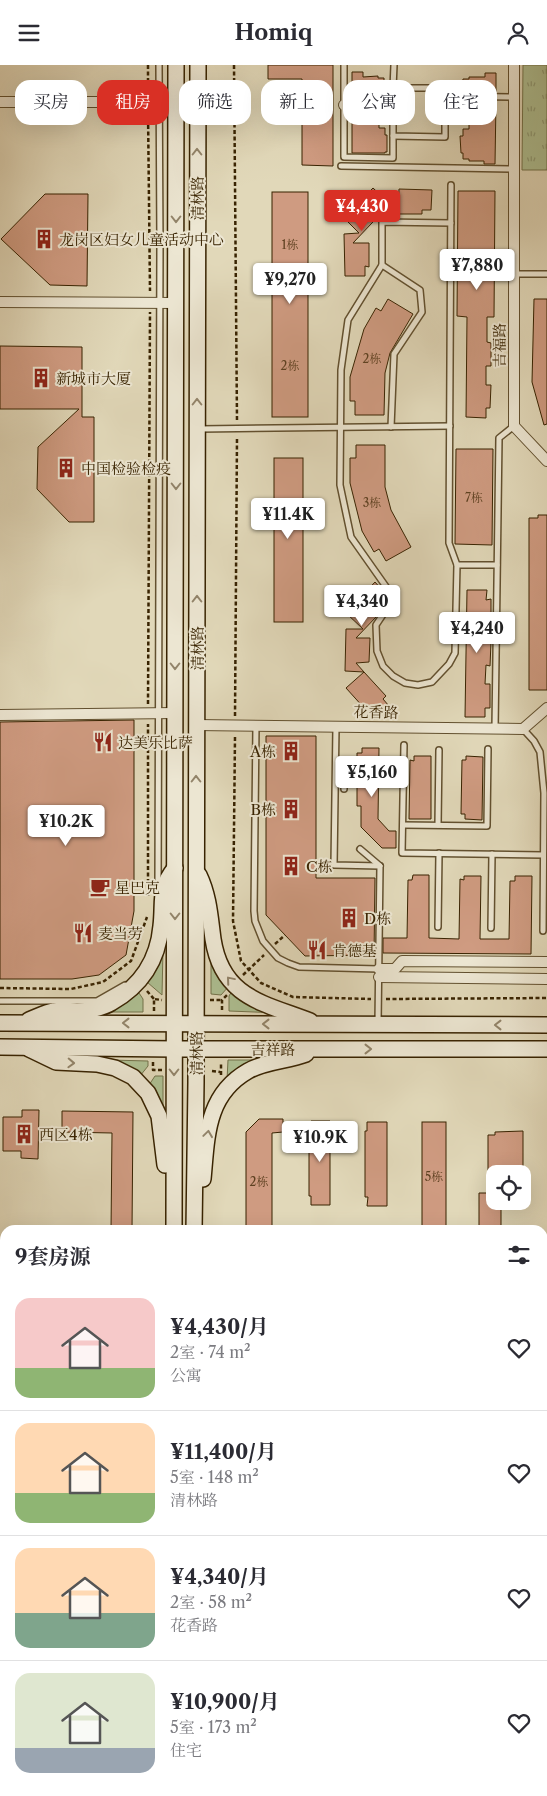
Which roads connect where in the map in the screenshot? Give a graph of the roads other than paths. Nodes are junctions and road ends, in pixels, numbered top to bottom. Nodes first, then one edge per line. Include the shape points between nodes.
1 (158, 65) edge
2 (176, 65) edge
3 (198, 65) edge
4 (344, 65) edge
5 (394, 65) edge
6 (514, 65) edge
7 (393, 80) edge
8 (497, 97) edge
9 (514, 97) junction
10 (0, 102) edge
11 (176, 102) junction
12 (393, 125) edge
13 (445, 125) edge
14 (393, 136) junction
15 (341, 166) dead end
16 (514, 169) junction
17 (451, 185) dead end
18 (451, 223) junction
19 (382, 265) junction
20 (514, 274) junction
21 (547, 274) edge
22 (0, 303) edge
23 (155, 303) junction
24 (176, 303) junction
25 (450, 426) junction
26 (391, 427) junction
27 (514, 427) junction
28 (340, 428) junction
29 (197, 429) junction
30 (547, 461) edge
31 (457, 565) junction
32 (497, 565) junction
33 (547, 708) edge
34 (153, 713) junction
35 (175, 713) junction
36 (0, 715) edge
37 (196, 725) junction
38 (256, 725) junction
39 (336, 726) junction
40 (495, 729) junction
41 (523, 729) junction
42 (404, 745) dead end
43 (488, 749) dead end
44 (439, 751) dead end
45 (336, 759) junction
46 (344, 789) dead end
47 (175, 793) junction
48 (545, 793) edge
49 (402, 825) junction
50 (438, 825) junction
51 (196, 828) junction
52 (360, 849) dead end
53 (439, 853) junction
54 (492, 854) junction
55 (543, 855) junction
56 (380, 866) junction
57 (175, 868) junction
58 (196, 869) junction
59 (438, 927) dead end
60 (491, 928) dead end
61 (543, 931) dead end
62 (547, 963) edge
63 (379, 973) junction
64 (547, 979) edge
65 (0, 1001) edge
66 (0, 1023) edge
67 (23, 1023) junction
68 (174, 1023) junction
69 (196, 1024) junction
70 (319, 1025) junction
71 (378, 1025) junction
72 (547, 1025) edge
73 (0, 1047) edge
74 (25, 1048) junction
75 (174, 1049) junction
76 (196, 1049) junction
77 (319, 1049) junction
78 (547, 1049) edge
79 (174, 1197) junction
80 (194, 1197) junction
81 (174, 1225) edge
82 (194, 1225) edge

1 - 23 lane
2 - 11 main road, 清林路
29 -> 3 main road, 清林路
4 - 14 lane via 344,157 393,157
5 - 7 lane
6 - 9 street, 吉福路
8 - 9 lane
9 - 16 street, 吉福路
10 - 11 street
11 -> 24 main road, 清林路
12 - 14 lane
13 - 14 lane via 445,137
15 - 16 lane
16 - 20 street, 吉福路
17 - 18 lane
18 - 19 lane via 382,222
18 - 25 lane
19 - 26 lane via 420,290 422,312 394,354
19 - 28 lane via 348,321 341,370
20 - 21 lane
20 - 27 street, 吉福路
22 - 23 street
23 - 24 street
23 - 34 lane
24 -> 35 main road, 清林路
25 - 26 lane
25 - 31 lane via 449,543
26 - 28 lane
27 - 30 street
27 - 32 lane via 499,438
28 - 29 lane
28 - 31 lane via 340,485 351,537 394,598 376,625 377,651 383,666 405,683 432,682 449,664 454,653
37 -> 29 main road, 清林路
31 - 32 lane
32 - 40 lane
33 - 41 street
34 - 35 street
34 - 36 street
34 - 65 lane via 158,921 148,963 130,982 97,1001
35 - 47 main road, 清林路
37 - 38 street, 花香路
51 -> 37 main road, 清林路
38 - 39 street, 花香路
38 - 63 lane via 254,911 258,932 269,950 299,967
39 - 40 street, 花香路
39 - 45 lane
40 - 41 street, 花香路
41 - 48 lane via 540,752
42 - 49 lane
43 - 50 lane via 487,826
44 - 50 lane
45 - 46 lane via 344,775
45 - 56 lane via 334,865
47 - 51 main road via 181,811 185,852 189,852
47 - 57 main road, 清林路
48 - 55 lane
49 - 50 lane
49 - 53 lane via 402,853
51 - 58 main road, 清林路
52 - 56 lane
53 - 54 lane
53 - 59 lane
54 - 55 lane
54 - 60 lane
55 - 61 lane
56 - 63 lane
57 - 67 main road via 163,887 156,954 149,969 127,992 109,1004 79,1011 55,1010
57 -> 68 main road, 清林路
58 - 69 main road, 清林路
70 -> 58 main road via 247,996 225,973 215,952 208,899
62 - 63 street via 402,961 395,969
63 - 64 street
63 - 71 lane
66 - 67 main road, 吉祥路
68 -> 67 main road, 吉祥路
68 - 69 main road, 吉祥路
68 - 75 main road, 清林路
70 -> 69 main road, 吉祥路
69 - 76 main road, 清林路
70 - 71 main road, 吉祥路
72 -> 71 main road, 吉祥路
73 - 74 main road, 吉祥路
74 - 75 main road, 吉祥路
74 -> 79 main road via 56,1062 97,1064 134,1077 148,1093 159,1116 168,1185
75 - 76 main road, 吉祥路
75 -> 79 main road, 清林路
76 - 77 main road, 吉祥路
76 - 80 main road, 清林路
77 -> 78 main road, 吉祥路
80 -> 77 main road via 203,1181 208,1129 216,1103 227,1087 248,1071
79 - 81 main road, 清林路
80 - 82 main road, 清林路

